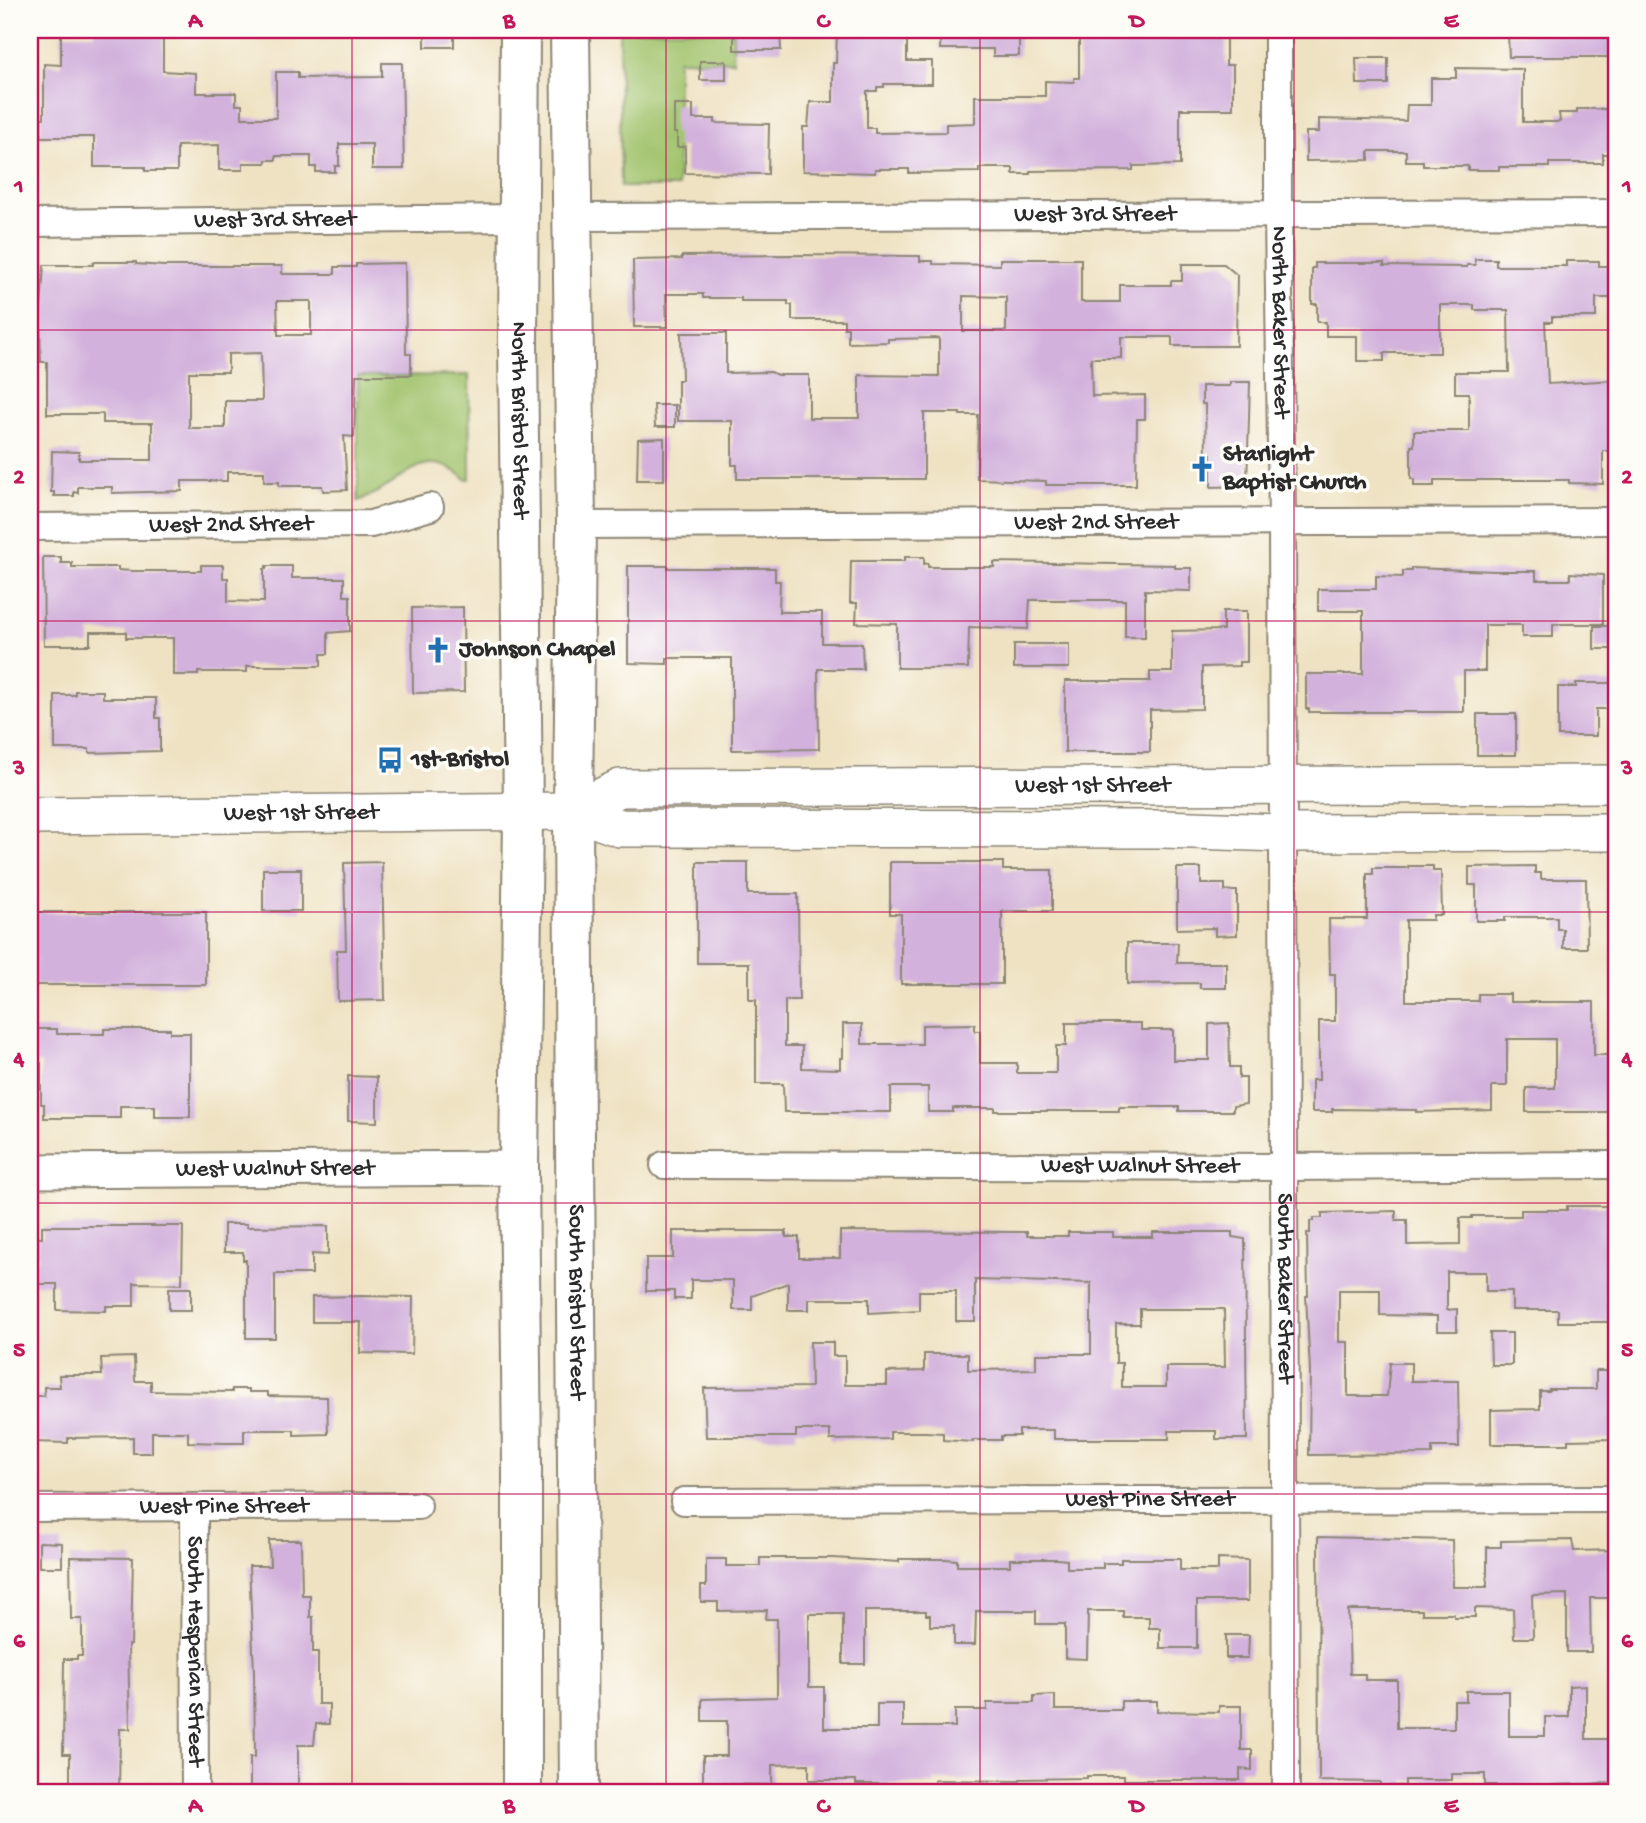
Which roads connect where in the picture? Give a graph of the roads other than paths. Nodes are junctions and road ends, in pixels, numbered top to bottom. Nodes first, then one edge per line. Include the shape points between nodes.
1 (520, 30) edge
2 (570, 30) edge
3 (1278, 30) edge
4 (1616, 214) edge
5 (1278, 215) junction
6 (573, 217) junction
7 (520, 218) junction
8 (30, 223) edge
9 (430, 507) dead end
10 (1616, 521) edge
11 (1282, 522) junction
12 (576, 525) junction
13 (30, 527) edge
14 (1283, 784) junction
15 (1616, 784) edge
16 (573, 811) junction
17 (523, 812) junction
18 (30, 816) edge
19 (1616, 832) edge
20 (1283, 833) junction
21 (664, 1165) dead end
22 (1616, 1165) edge
23 (1284, 1167) junction
24 (519, 1168) junction
25 (30, 1171) edge
26 (1616, 1499) edge
27 (1285, 1500) junction
28 (684, 1501) dead end
29 (418, 1506) dead end
30 (194, 1507) junction
31 (30, 1508) edge
32 (195, 1793) edge
33 (522, 1793) edge
34 (579, 1793) edge
35 (1286, 1793) edge

1 - 7 main road, North Bristol Street
2 - 6 main road
3 - 5 street, North Baker Street
4 - 5 street, West 3rd Street
5 - 6 street, West 3rd Street
5 - 11 street, North Baker Street
6 - 12 main road
7 - 8 street, West 3rd Street
7 - 17 main road, North Bristol Street
9 - 13 street, West 2nd Street via 371,524
10 - 11 street, West 2nd Street
11 - 12 street, West 2nd Street
11 - 14 street, North Baker Street
12 - 16 main road
14 - 15 main road, West 1st Street
14 - 16 main road, West 1st Street via 620,788
14 - 20 street, South Baker Street
16 - 17 main road, West 1st Street
16 - 20 main road, West 1st Street via 621,828
16 - 34 main road, South Bristol Street
17 - 18 main road, West 1st Street
17 - 24 main road
19 - 20 main road, West 1st Street
20 - 23 street, South Baker Street
21 - 23 street, West Walnut Street
22 - 23 street, West Walnut Street
23 - 27 street, South Baker Street
24 - 25 street, West Walnut Street
24 - 33 main road
26 - 27 street, West Pine Street
27 - 28 street, West Pine Street
27 - 35 street, South Baker Street
29 - 30 street, West Pine Street
30 - 31 street, West Pine Street
30 - 32 street, South Hesperian Street

